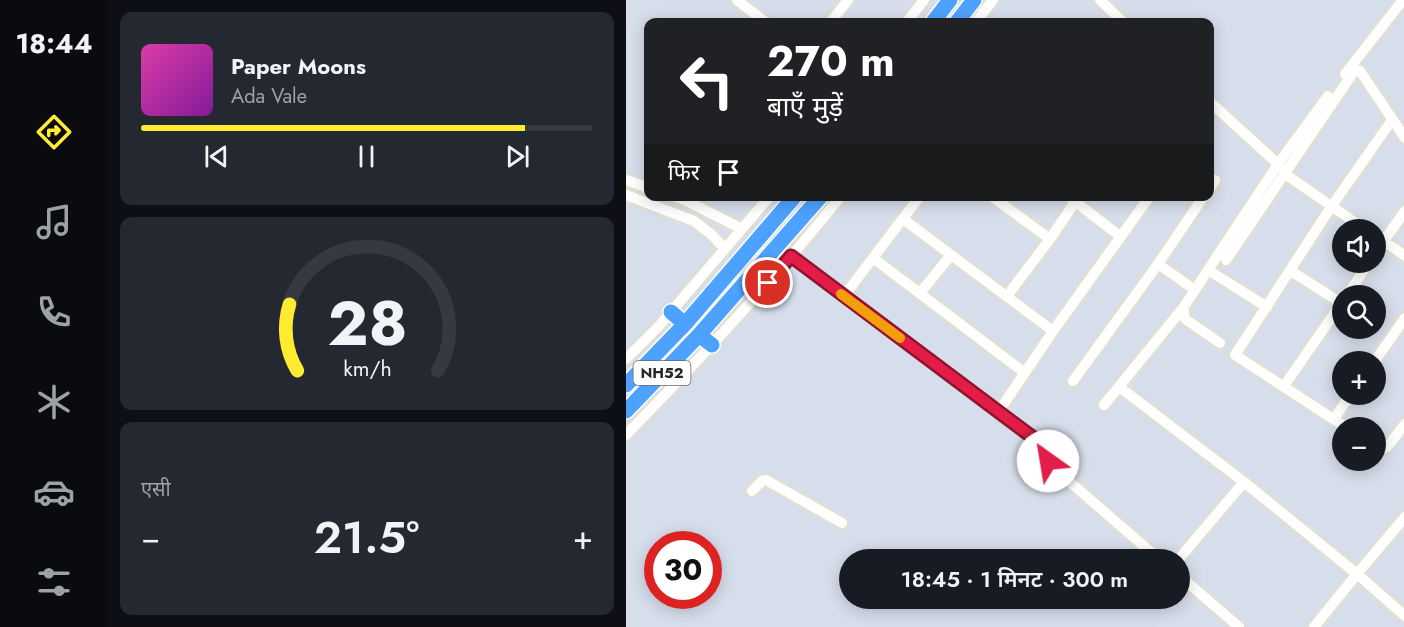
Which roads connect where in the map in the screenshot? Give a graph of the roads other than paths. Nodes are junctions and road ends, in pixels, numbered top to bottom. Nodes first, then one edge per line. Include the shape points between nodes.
1 (737, 0) edge
2 (848, 0) edge
3 (924, 0) edge
4 (950, 0) edge
5 (974, 0) edge
6 (993, 0) edge
7 (1100, 0) edge
8 (1403, 0) edge
9 (760, 18) edge
10 (834, 18) edge
11 (910, 18) edge
12 (936, 18) edge
13 (960, 18) edge
14 (979, 18) edge
15 (1119, 18) edge
16 (1214, 106) edge
17 (1392, 120) junction
18 (1404, 138) edge
19 (1278, 164) junction
20 (1285, 174) junction
21 (626, 180) edge
22 (644, 187) edge
23 (626, 195) edge
24 (685, 201) edge
25 (766, 201) edge
26 (791, 201) edge
27 (817, 201) edge
28 (837, 201) edge
29 (916, 201) edge
30 (998, 201) edge
31 (1071, 201) edge
32 (1075, 201) edge
33 (1146, 201) edge
34 (1201, 201) edge
35 (1331, 207) junction
36 (1404, 211) edge
37 (708, 212) junction
38 (902, 219) junction
39 (1349, 219) edge
40 (701, 227) junction
41 (742, 229) junction
42 (1386, 232) edge
43 (1121, 237) junction
44 (1050, 239) junction
45 (1386, 243) edge
46 (725, 249) junction
47 (951, 255) junction
48 (791, 256) junction
49 (1404, 256) edge
50 (873, 258) junction
51 (1226, 260) dead end
52 (1158, 264) junction
53 (1208, 270) junction
54 (1291, 271) junction
55 (1195, 290) junction
56 (920, 293) junction
57 (1332, 293) edge
58 (845, 296) junction
59 (1007, 296) junction
60 (1266, 307) junction
61 (1183, 308) junction
62 (671, 312) junction
63 (1332, 317) edge
64 (1404, 318) edge
65 (685, 324) junction
66 (1053, 331) junction
67 (699, 335) junction
68 (1220, 343) dead end
69 (712, 345) junction
70 (1382, 351) edge
71 (626, 359) edge
72 (1025, 373) junction
73 (1073, 381) dead end
74 (626, 385) edge
75 (1284, 386) junction
76 (1122, 389) dead end
77 (1104, 405) dead end
78 (626, 411) edge
79 (999, 411) junction
80 (1332, 418) edge
81 (1404, 424) edge
82 (626, 435) edge
83 (1386, 447) edge
84 (1056, 470) dead end
85 (1032, 481) dead end
86 (1244, 482) junction
87 (752, 491) dead end
88 (1404, 517) edge
89 (842, 523) dead end
90 (1147, 549) edge
91 (1187, 549) edge
92 (1357, 574) junction
93 (1190, 585) edge
94 (1404, 616) edge
95 (1239, 627) edge
96 (1314, 627) edge

1 - 9 street
2 - 10 street
3 - 11 street
4 - 12 highway
5 - 13 highway
6 - 14 street
7 - 15 street
8 - 19 street
16 - 19 street
17 - 18 street
17 - 20 street via 1360,71 1355,70
17 - 35 street
19 - 20 street
19 - 53 street
20 - 35 street
20 - 51 street
21 - 22 street
23 - 40 street
24 - 37 street
25 - 41 street
26 - 65 highway, NH52
27 - 67 highway, NH52
28 - 48 street
29 - 38 street
30 - 44 street
31 - 44 street
32 - 43 street
33 - 43 street
34 - 52 street
35 - 39 street
35 - 54 street
36 - 42 street
37 - 40 street
37 - 41 street
38 - 47 street
38 - 50 street
40 - 46 street
41 - 46 street
43 - 66 street
44 - 59 street
45 - 49 street
46 - 62 street
47 - 56 street
47 - 59 street
48 - 58 street
48 - 69 street
50 - 56 street
50 - 58 street
52 - 55 street
52 - 73 street
53 - 55 street
53 - 60 street
54 - 57 street
54 - 60 street
55 - 61 street
56 - 72 street
58 - 79 street
59 - 66 street
60 - 75 street via 1235,355
61 - 68 street via 1185,319
61 - 77 street
62 - 65 highway
62 - 71 street
63 - 75 street
64 - 70 street
65 - 74 highway, NH52
66 - 72 street
67 - 69 highway
67 - 78 highway, NH52
69 - 82 street
72 - 79 street
75 - 80 street
76 - 86 street
79 - 85 street via 1049,453 1048,461
81 - 83 street
84 - 90 street
86 - 91 street
86 - 92 street
87 - 89 street via 766,480
88 - 92 street
92 - 94 street
92 - 96 street
93 - 95 street

